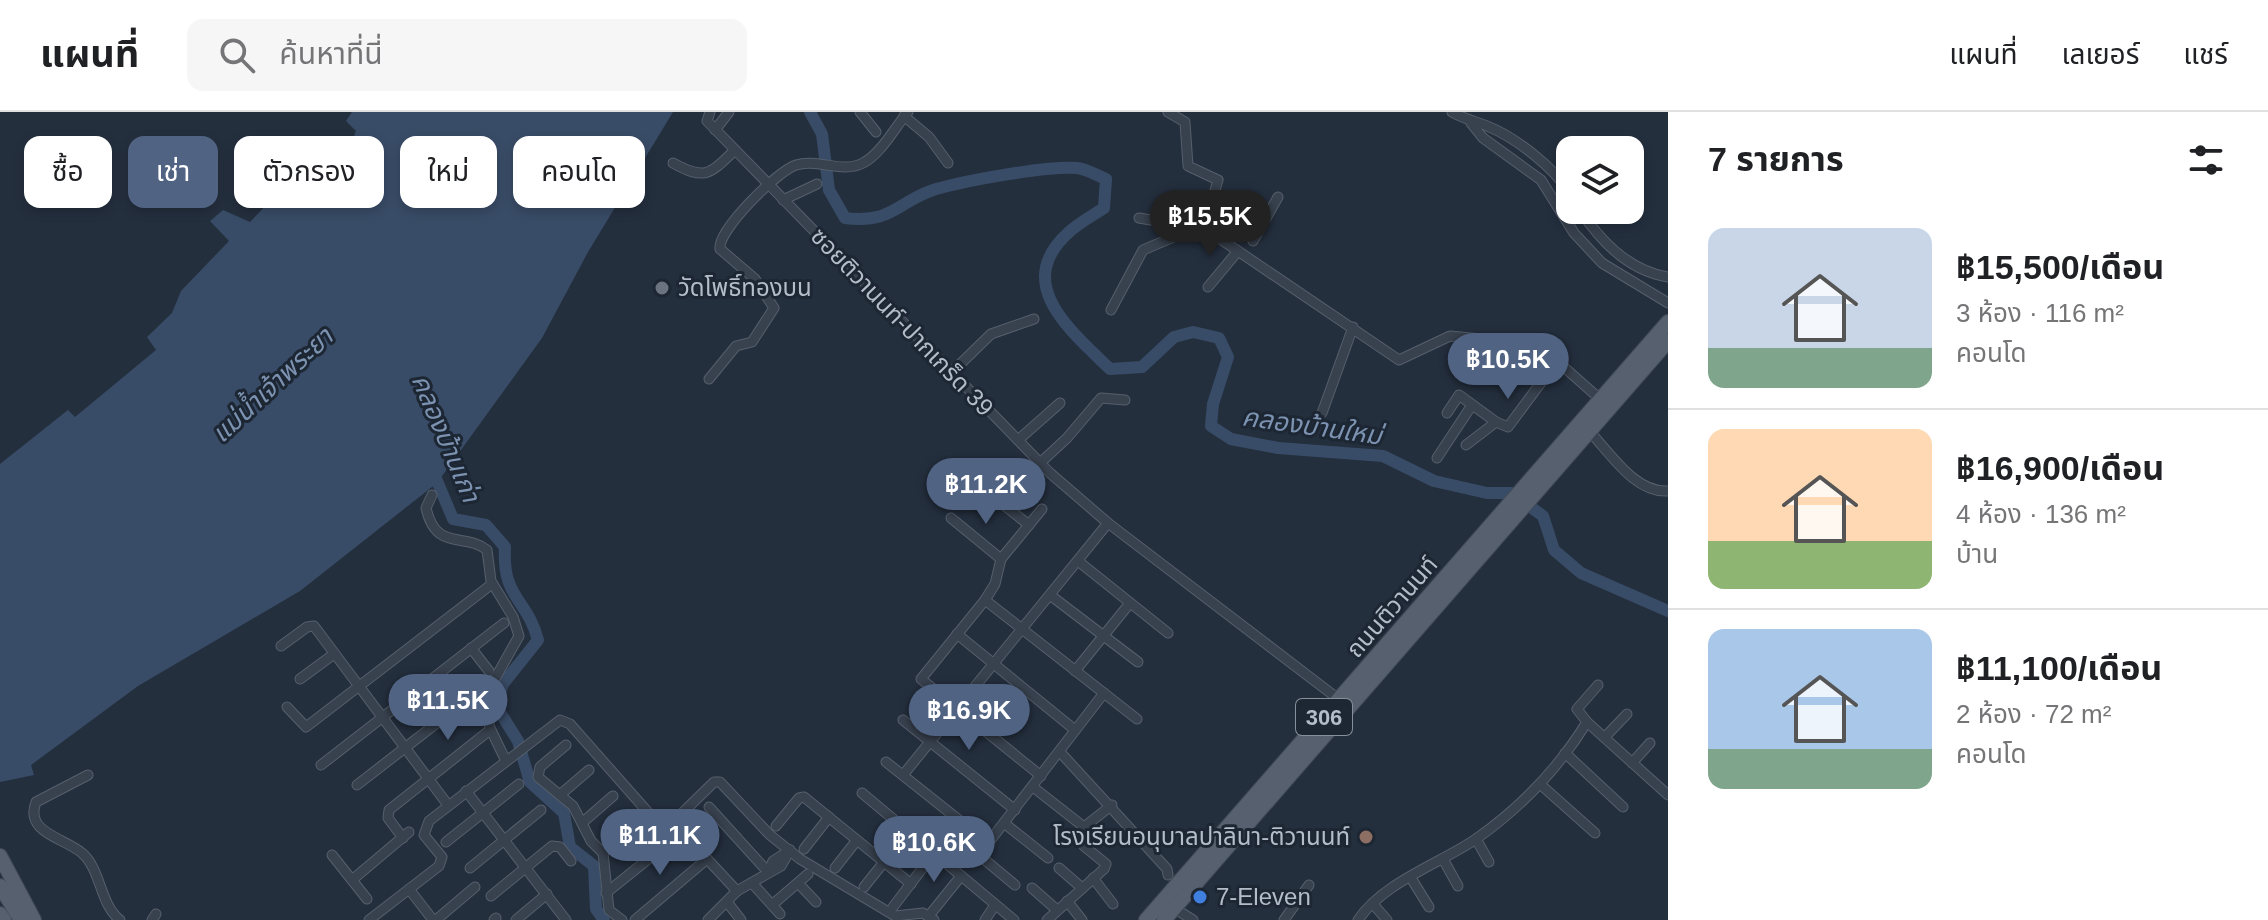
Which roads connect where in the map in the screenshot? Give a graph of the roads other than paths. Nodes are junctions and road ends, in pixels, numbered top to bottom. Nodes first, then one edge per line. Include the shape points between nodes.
1 (710, 112) edge
2 (729, 112) edge
3 (860, 112) edge
4 (1168, 112) edge
5 (1452, 112) edge
6 (906, 114) edge
7 (1471, 123) junction
8 (715, 130) junction
9 (880, 136) junction
10 (735, 150) junction
11 (946, 160) dead end
12 (673, 163) dead end
13 (1556, 178) edge
14 (767, 184) junction
15 (817, 184) dead end
16 (1278, 197) dead end
17 (783, 200) junction
18 (1139, 218) dead end
19 (1590, 224) edge
20 (1201, 227) junction
21 (1253, 241) dead end
22 (1242, 252) junction
23 (1636, 268) junction
24 (1668, 277) edge
25 (1628, 279) junction
26 (1208, 287) dead end
27 (1668, 303) edge
28 (1111, 310) dead end
29 (1034, 319) dead end
30 (1668, 322) edge
31 (1353, 327) junction
32 (1668, 341) edge
33 (1557, 361) junction
34 (951, 373) junction
35 (709, 379) dead end
36 (1600, 399) junction
37 (1125, 400) dead end
38 (1060, 403) dead end
39 (1472, 405) junction
40 (1322, 413) dead end
41 (1447, 413) dead end
42 (1496, 422) junction
43 (1590, 432) junction
44 (1018, 440) junction
45 (1466, 445) dead end
46 (1437, 458) dead end
47 (1040, 463) junction
48 (1533, 487) junction
49 (985, 490) dead end
50 (1668, 491) edge
51 (432, 495) dead end
52 (1042, 509) dead end
53 (951, 518) dead end
54 (1108, 523) junction
55 (1029, 525) junction
56 (1001, 559) junction
57 (1078, 561) junction
58 (492, 584) junction
59 (1050, 595) junction
60 (985, 600) junction
61 (1130, 603) junction
62 (504, 623) dead end
63 (1023, 629) junction
64 (1168, 633) dead end
65 (957, 634) junction
66 (1104, 636) junction
67 (281, 646) dead end
68 (471, 648) junction
69 (334, 654) junction
70 (1138, 662) dead end
71 (993, 663) junction
72 (489, 671) dead end
73 (1075, 671) junction
74 (300, 679) dead end
75 (1598, 685) dead end
76 (358, 686) junction
77 (477, 692) dead end
78 (1104, 693) junction
79 (1344, 704) junction
80 (287, 707) dead end
81 (956, 708) junction
82 (1627, 714) dead end
83 (381, 717) junction
84 (1137, 719) dead end
85 (903, 720) dead end
86 (1587, 722) junction
87 (490, 730) junction
88 (1075, 730) junction
89 (1605, 737) junction
90 (930, 742) junction
91 (1650, 743) dead end
92 (566, 745) dead end
93 (405, 748) junction
94 (1060, 752) junction
95 (1565, 753) junction
96 (507, 760) junction
97 (886, 762) dead end
98 (1632, 763) junction
99 (321, 765) dead end
100 (589, 770) dead end
101 (88, 775) dead end
102 (903, 775) junction
103 (1041, 776) junction
104 (426, 779) junction
105 (519, 784) dead end
106 (357, 785) dead end
107 (1541, 785) junction
108 (1033, 787) junction
109 (466, 791) junction
110 (862, 793) dead end
111 (561, 794) junction
112 (1668, 795) edge
113 (613, 796) dead end
114 (1112, 805) junction
115 (446, 807) junction
116 (709, 807) dead end
117 (1623, 807) dead end
118 (541, 810) dead end
119 (1015, 810) junction
120 (481, 814) junction
121 (829, 817) junction
122 (583, 822) junction
123 (636, 822) dead end
124 (1004, 823) junction
125 (776, 826) dead end
126 (1595, 833) dead end
127 (1476, 839) junction
128 (502, 840) junction
129 (857, 840) junction
130 (446, 842) dead end
131 (988, 843) junction
132 (1084, 846) dead end
133 (804, 849) dead end
134 (790, 850) junction
135 (603, 853) junction
136 (934, 853) junction
137 (332, 855) dead end
138 (0, 856) edge
139 (1048, 858) dead end
140 (707, 859) junction
141 (1443, 859) junction
142 (571, 861) dead end
143 (884, 862) junction
144 (1489, 862) dead end
145 (470, 868) dead end
146 (525, 868) junction
147 (835, 868) dead end
148 (1059, 868) dead end
149 (768, 872) junction
150 (808, 874) dead end
151 (961, 876) junction
152 (1093, 878) junction
153 (1411, 878) junction
154 (352, 880) junction
155 (1173, 880) junction
156 (752, 883) junction
157 (798, 883) junction
158 (911, 884) junction
159 (1015, 885) dead end
160 (1309, 885) dead end
161 (0, 886) edge
162 (1458, 886) dead end
163 (475, 887) dead end
164 (864, 887) dead end
165 (1032, 888) dead end
166 (1082, 888) junction
167 (409, 889) junction
168 (737, 891) junction
169 (606, 893) junction
170 (547, 894) junction
171 (491, 896) dead end
172 (367, 899) dead end
173 (1067, 901) junction
174 (727, 902) junction
175 (816, 902) dead end
176 (1113, 904) dead end
177 (1373, 904) junction
178 (772, 905) junction
179 (995, 905) junction
180 (893, 907) dead end
181 (1429, 907) dead end
182 (1174, 908) junction
183 (1057, 910) junction
184 (0, 914) edge
185 (780, 914) dead end
186 (933, 916) edge
187 (431, 919) edge
188 (4, 920) edge
189 (24, 920) edge
190 (120, 920) edge
191 (369, 920) edge
192 (516, 920) edge
193 (566, 920) edge
194 (622, 920) edge
195 (635, 920) edge
196 (708, 920) edge
197 (741, 920) edge
198 (985, 920) edge
199 (1014, 920) edge
200 (1047, 920) edge
201 (1082, 920) edge
202 (1146, 920) edge
203 (1164, 920) edge
204 (1193, 920) edge
205 (1284, 920) edge
206 (1358, 920) edge
207 (1387, 920) edge

1 - 8 street, ซอยติวานนท์-ปากเกร็ด 39 via 706,119
2 - 8 street
3 - 9 street
4 - 20 street via 1185,122 1188,166 1218,180
5 - 7 street
6 - 9 street
6 - 11 street
7 - 13 street via 1488,126
7 - 25 street via 1483,138 1541,180 1585,246
8 - 10 street, ซอยติวานนท์-ปากเกร็ด 39
9 - 14 street via 864,163 797,164
10 - 12 street via 703,175
10 - 14 street, ซอยติวานนท์-ปากเกร็ด 39
14 - 17 street, ซอยติวานนท์-ปากเกร็ด 39
14 - 35 street via 719,243 755,279 774,310 752,342 736,346
15 - 17 street
16 - 21 street
17 - 34 street, ซอยติวานนท์-ปากเกร็ด 39
18 - 20 street
19 - 23 street
20 - 22 street
20 - 28 street via 1143,250
22 - 26 street
22 - 31 street
23 - 24 street
23 - 25 street
25 - 27 street
29 - 34 street via 991,334
30 - 36 main road, ถนนติวานนท์ / 306
31 - 33 street via 1399,360 1457,335
31 - 40 street
32 - 43 main road, ถนนติวานนท์ / 306
33 - 36 street
33 - 42 street via 1508,427
34 - 44 street, ซอยติวานนท์-ปากเกร็ด 39
36 - 48 main road, ถนนติวานนท์ / 306
37 - 47 street via 1108,396 1094,403
38 - 44 street
39 - 41 street via 1457,396
39 - 42 street
39 - 46 street
42 - 45 street
43 - 48 main road, ถนนติวานนท์ / 306
43 - 50 street via 1642,487
44 - 47 street, ซอยติวานนท์-ปากเกร็ด 39
47 - 54 street, ซอยติวานนท์-ปากเกร็ด 39
48 - 79 main road, ถนนติวานนท์ / 306
49 - 55 street
51 - 58 street via 426,508 440,535 487,550
52 - 55 street
53 - 56 street
54 - 57 street
54 - 79 street, ซอยติวานนท์-ปากเกร็ด 39
55 - 56 street
56 - 60 street
57 - 59 street
57 - 61 street
58 - 76 street
58 - 87 street via 519,636 483,700
59 - 63 street
59 - 66 street
60 - 63 street
60 - 65 street
61 - 64 street
61 - 66 street
62 - 68 street
63 - 71 street
63 - 73 street
65 - 71 street
65 - 81 street via 921,679
66 - 70 street
66 - 73 street
67 - 69 street via 310,625
68 - 72 street
68 - 83 street
69 - 74 street
69 - 76 street
71 - 81 street
71 - 88 street
73 - 78 street
75 - 86 street via 1577,709
76 - 80 street via 306,727
76 - 83 street
77 - 93 street
78 - 84 street
78 - 88 street
79 - 155 main road, ถนนติวานนท์ / 306
79 - 182 main road, ถนนติวานนท์ / 306
81 - 90 street
81 - 103 street
82 - 89 street
83 - 93 street
83 - 99 street
85 - 90 street
86 - 89 street
86 - 95 street
87 - 96 street
87 - 104 street
88 - 94 street
89 - 98 street
90 - 102 street
90 - 119 street
91 - 98 street
92 - 111 street via 538,770 538,777
93 - 104 street
93 - 106 street
94 - 103 street
94 - 114 street
95 - 107 street
95 - 117 street
96 - 109 street
96 - 134 street via 560,720 566,721 661,827 669,826 720,782
97 - 102 street
98 - 112 street
100 - 111 street
101 - 190 street via 36,802 33,817 39,827 86,857
102 - 131 street
103 - 108 street
104 - 115 street
104 - 154 street via 387,814 406,835
105 - 120 street
107 - 126 street
107 - 127 street
108 - 114 street via 1084,827
108 - 119 street
109 - 115 street
109 - 120 street
110 - 136 street
111 - 122 street
113 - 122 street
114 - 155 street
115 - 167 street via 424,828 442,861
116 - 149 street
118 - 128 street
119 - 124 street
120 - 128 street
120 - 130 street
121 - 125 street via 799,798
121 - 129 street
121 - 133 street
122 - 135 street
123 - 135 street
124 - 131 street
124 - 139 street
127 - 141 street
127 - 144 street
128 - 145 street
128 - 146 street
129 - 143 street
129 - 147 street
131 - 159 street via 979,857
132 - 152 street via 1106,864
134 - 149 street via 773,861
134 - 186 street via 895,916
135 - 169 street
136 - 151 street
136 - 158 street
137 - 154 street
138 - 189 main road
140 - 168 street
140 - 169 street via 685,834 677,834
140 - 195 street
141 - 153 street
141 - 162 street
142 - 146 street via 556,845
143 - 158 street
143 - 164 street
146 - 170 street
146 - 171 street
148 - 166 street
149 - 156 street
150 - 157 street
151 - 179 street
151 - 186 street
152 - 166 street
152 - 176 street
153 - 177 street
153 - 181 street
154 - 172 street
155 - 202 main road, ถนนติวานนท์ / 306
156 - 168 street
156 - 178 street
157 - 175 street
157 - 178 street
158 - 180 street
160 - 205 street
161 - 189 main road
163 - 187 street
165 - 183 street
166 - 173 street
167 - 187 street
167 - 191 street
168 - 174 street
169 - 194 street via 609,910
170 - 192 street
170 - 193 street
173 - 183 street
173 - 201 street
174 - 196 street
174 - 197 street
177 - 206 street
177 - 207 street
178 - 185 street
179 - 198 street
179 - 199 street
182 - 203 main road, ถนนติวานนท์ / 306
182 - 204 street
183 - 200 street
184 - 188 main road

